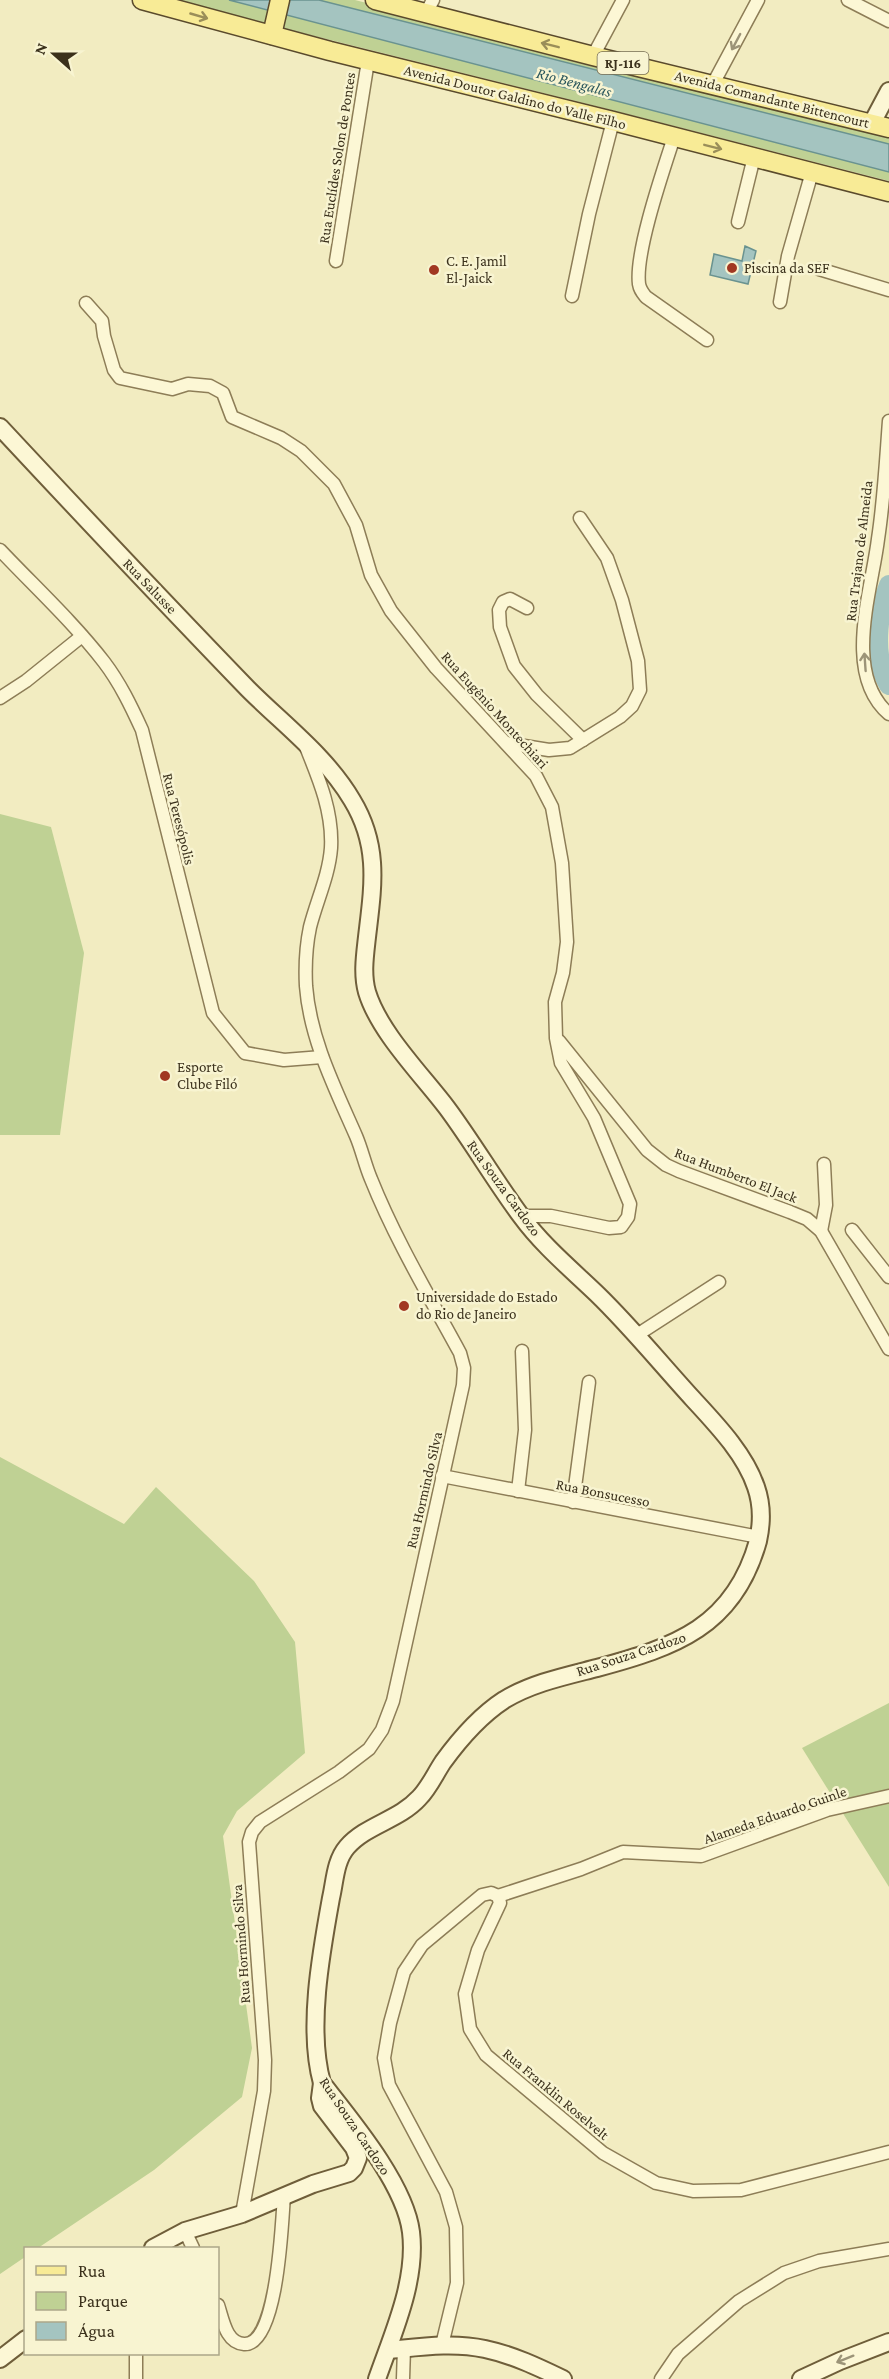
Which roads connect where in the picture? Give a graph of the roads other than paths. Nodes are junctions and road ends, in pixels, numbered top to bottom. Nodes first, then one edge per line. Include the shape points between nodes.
1 (142, 0) edge
2 (280, 0) edge
3 (375, 0) edge
4 (623, 0) edge
5 (758, 0) edge
6 (848, 0) edge
7 (429, 7) edge
8 (889, 21) edge
9 (272, 29) junction
10 (593, 56) junction
11 (368, 61) junction
12 (713, 84) junction
13 (889, 91) edge
14 (613, 121) junction
15 (881, 125) edge
16 (674, 137) junction
17 (754, 157) junction
18 (812, 172) junction
19 (889, 192) edge
20 (738, 222) dead end
21 (336, 261) dead end
22 (819, 269) dead end
23 (889, 290) edge
24 (572, 296) dead end
25 (780, 302) dead end
26 (86, 303) dead end
27 (707, 340) dead end
28 (889, 421) edge
29 (0, 427) edge
30 (580, 518) dead end
31 (0, 550) edge
32 (527, 608) dead end
33 (82, 636) junction
34 (0, 698) edge
35 (889, 714) edge
36 (583, 740) junction
37 (303, 742) junction
38 (506, 743) junction
39 (556, 1038) junction
40 (322, 1057) junction
41 (825, 1164) dead end
42 (521, 1216) junction
43 (852, 1230) dead end
44 (821, 1231) junction
45 (889, 1277) edge
46 (719, 1282) dead end
47 (637, 1335) junction
48 (889, 1349) edge
49 (522, 1351) dead end
50 (589, 1382) dead end
51 (442, 1476) junction
52 (518, 1491) junction
53 (573, 1502) junction
54 (759, 1537) junction
55 (889, 1796) edge
56 (498, 1896) junction
57 (322, 2082) junction
58 (889, 2152) edge
59 (284, 2195) junction
60 (242, 2214) junction
61 (186, 2231) junction
62 (155, 2247) edge
63 (193, 2247) edge
64 (889, 2249) edge
65 (219, 2308) edge
66 (24, 2341) edge
67 (889, 2342) edge
68 (442, 2345) junction
69 (396, 2349) junction
70 (135, 2355) edge
71 (0, 2359) edge
72 (136, 2379) edge
73 (377, 2379) edge
74 (403, 2379) edge
75 (563, 2379) edge
76 (661, 2379) edge
77 (801, 2379) edge

1 -> 9 main road, Avenida Doutor Galdino do Valle Filho
2 - 9 main road
3 - 7 main road, Avenida Comandante Bittencourt / RJ-116
4 - 10 street
5 -> 12 street
6 - 8 street
10 -> 7 main road, Avenida Comandante Bittencourt / RJ-116
9 - 11 main road, Avenida Doutor Galdino do Valle Filho
10 - 12 main road, Avenida Comandante Bittencourt / RJ-116
11 - 14 main road, Avenida Doutor Galdino do Valle Filho
11 - 21 street, Rua Euclídes Solon de Pontes
12 - 15 main road, Avenida Comandante Bittencourt / RJ-116
13 - 15 street
14 - 16 main road, Avenida Doutor Galdino do Valle Filho
14 - 24 street
16 -> 17 main road, Avenida Doutor Galdino do Valle Filho
16 - 27 street via 642,249 639,288
17 - 18 main road, Avenida Doutor Galdino do Valle Filho
17 - 20 street
18 - 19 main road, Avenida Doutor Galdino do Valle Filho
18 - 25 street via 788,256
22 - 23 street
26 - 38 street, Rua Eugênio Montechiari via 102,321 114,370 120,378 172,389 188,384 210,386 223,393 232,417 301,451 334,484 356,525 370,575 392,611 436,668
35 -> 28 street, Rua Trajano de Almeida via 873,694 865,670 864,618 878,540
29 - 37 street, Rua Salusse
30 - 36 street via 607,558 622,600 638,661 640,690 632,706 620,717
31 - 33 street, Rua Teresópolis
32 - 36 street via 510,599 499,610 500,627 514,666
33 - 34 street
33 - 40 street, Rua Teresópolis via 123,691 142,730 213,1014 245,1053 284,1060
36 - 38 street via 570,748 549,750
37 - 40 street, Rua Hormindo Silva via 325,792 331,846 306,954 306,988
37 - 42 street, Rua Souza Cardozo via 325,762 368,830 373,869 364,968 366,990 405,1058 445,1105
38 - 39 street, Rua Eugênio Montechiari via 536,776 552,807 562,863 567,942 555,1002
39 - 42 street, Rua Eugênio Montechiari via 561,1063 609,1150 630,1204 628,1217 621,1227 609,1228 551,1216
39 - 44 street, Rua Humberto El Jack via 647,1150 666,1165 807,1219
40 - 51 street, Rua Hormindo Silva via 371,1180 460,1353 463,1385
41 - 44 street via 826,1205
42 - 47 street, Rua Souza Cardozo via 552,1253
43 - 45 street
44 - 48 street, Rua Humberto El Jack
46 - 47 street
47 - 54 street, Rua Souza Cardozo via 715,1423 744,1463 762,1504
49 - 52 street via 525,1430
50 - 53 street
51 - 52 street, Rua Bonsucesso
51 - 60 street, Rua Hormindo Silva via 393,1701 382,1730 369,1749 339,1772 260,1822 249,1842 265,2060 264,2091
52 - 53 street, Rua Bonsucesso
53 - 54 street, Rua Bonsucesso
54 - 57 street, Rua Souza Cardozo via 743,1579 722,1609 696,1632 604,1666 555,1678 506,1700 469,1731 414,1804 349,1844 337,1867 319,1972 316,2033
55 - 56 street, Alameda Eduardo Guinle via 827,1810 701,1856 623,1852
56 - 58 street, Rua Franklin Roselvelt via 497,1912 477,1950 465,1994 470,2029 486,2055 603,2153 656,2183 693,2192 741,2190
56 - 68 street via 482,1895 422,1945 404,1972 384,2058 389,2085 446,2192 456,2227 457,2283
57 - 59 street via 322,2106 358,2158 354,2168 343,2176
57 - 69 street, Rua Souza Cardozo via 365,2139 400,2195 411,2231 411,2268
59 - 60 street
59 - 65 street via 272,2303 258,2339 248,2344 237,2343 227,2334
60 - 61 street
61 - 62 street
61 - 63 street
64 - 76 street via 819,2261 784,2273 739,2301 678,2354
66 - 71 street
67 -> 77 street
68 - 69 street
68 - 75 street via 510,2356
69 - 73 street, Rua Souza Cardozo
69 - 74 street
70 - 72 street

